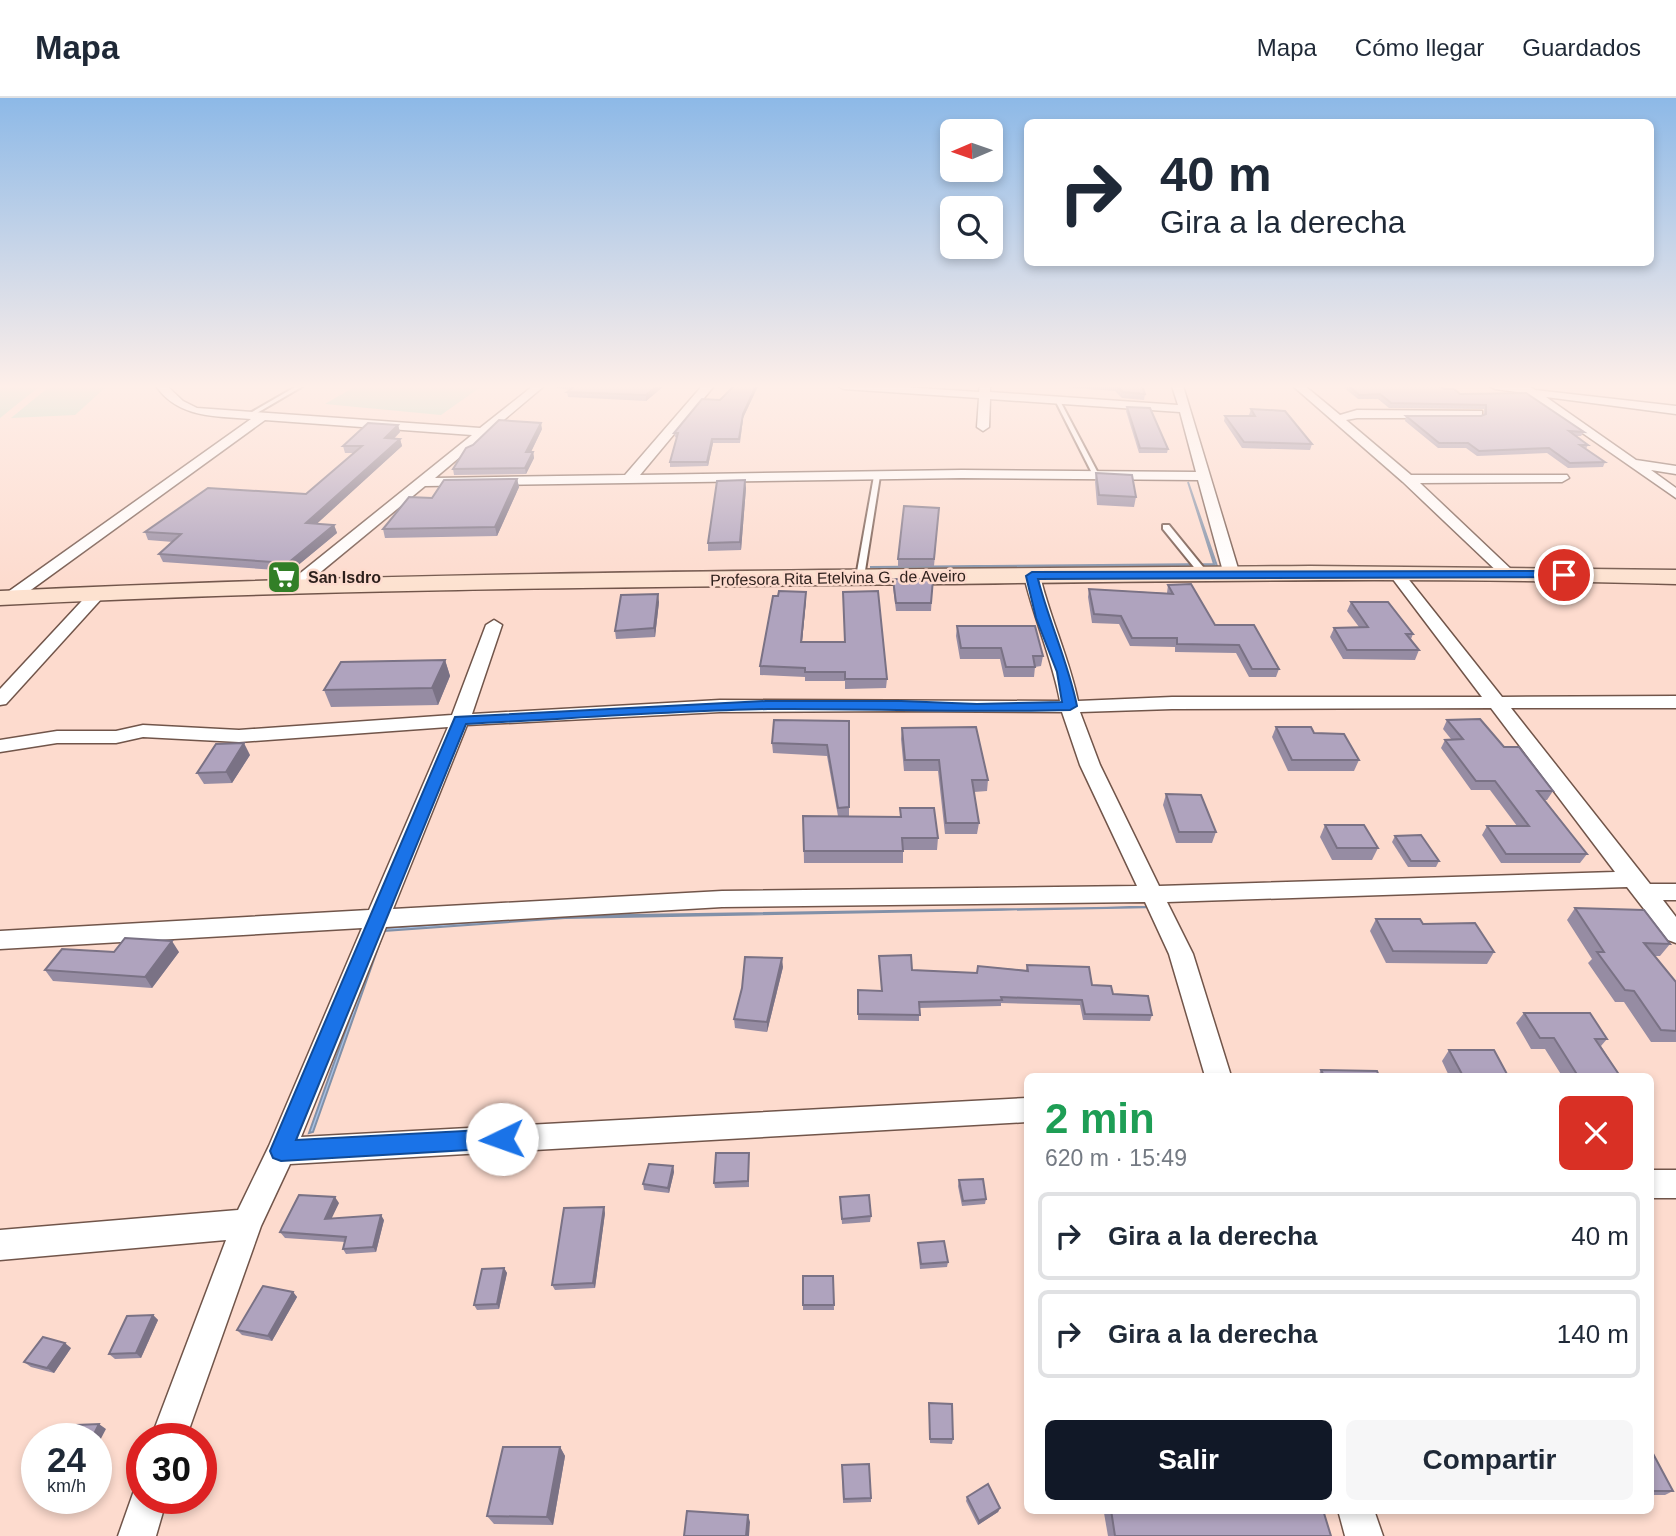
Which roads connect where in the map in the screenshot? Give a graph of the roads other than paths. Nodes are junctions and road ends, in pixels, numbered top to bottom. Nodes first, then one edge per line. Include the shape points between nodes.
1 (204, 453) edge
2 (457, 453) edge
3 (651, 453) edge
4 (1084, 453) edge
5 (1198, 453) edge
6 (1377, 453) edge
7 (1618, 453) edge
8 (1634, 464) junction
9 (1676, 470) edge
10 (1096, 475) junction
11 (877, 476) junction
12 (1205, 476) junction
13 (630, 478) junction
14 (1562, 478) dead end
15 (1408, 479) junction
16 (421, 482) junction
17 (1676, 494) edge
18 (1166, 527) dead end
19 (1397, 574) junction
20 (1508, 574) junction
21 (1205, 575) junction
22 (1232, 575) junction
23 (1032, 576) junction
24 (860, 577) junction
25 (1676, 577) edge
26 (294, 586) junction
27 (98, 593) junction
28 (5, 597) edge
29 (494, 625) dead end
30 (0, 700) edge
31 (1676, 702) edge
32 (1497, 704) junction
33 (1070, 706) junction
34 (460, 720) junction
35 (0, 746) edge
36 (1638, 885) junction
37 (1676, 892) edge
38 (1153, 894) junction
39 (378, 917) junction
40 (1676, 934) edge
41 (0, 940) edge
42 (1217, 1073) edge
43 (1024, 1110) edge
44 (281, 1151) junction
45 (1654, 1184) edge
46 (1676, 1184) edge
47 (247, 1224) junction
48 (0, 1245) edge
49 (174, 1423) edge
50 (144, 1514) edge
51 (1357, 1514) edge
52 (137, 1536) edge
53 (1364, 1536) edge

1 - 28 street
2 - 16 street
3 - 13 street
4 - 10 lane
5 - 12 street
6 - 15 street
7 - 8 street
8 - 9 street
8 - 17 street
10 - 11 street
10 - 12 street
11 - 13 street
11 - 24 lane
12 - 22 street
13 - 16 street
14 - 15 street
15 - 20 street
16 - 26 street
18 - 21 lane
19 - 20 street, Profesora Rita Etelvina G. de Aveiro
19 - 22 street, Profesora Rita Etelvina G. de Aveiro
19 - 32 street
20 - 25 street, Profesora Rita Etelvina G. de Aveiro
21 - 22 street, Profesora Rita Etelvina G. de Aveiro
21 - 23 street, Profesora Rita Etelvina G. de Aveiro
23 - 24 street, Profesora Rita Etelvina G. de Aveiro
23 - 33 street
24 - 26 street, Profesora Rita Etelvina G. de Aveiro
26 - 27 street, Profesora Rita Etelvina G. de Aveiro
27 - 28 street, Profesora Rita Etelvina G. de Aveiro
27 - 30 street
29 - 34 street
31 - 32 street
32 - 33 street
32 - 36 street
33 - 34 street via 766,705
33 - 38 street via 1090,765
34 - 35 street via 239,736 143,731
34 - 39 street
36 - 37 street
36 - 38 street
36 - 40 street
38 - 39 street via 722,899
38 - 42 street via 1181,954
39 - 41 street
39 - 44 street
43 - 44 street
44 - 47 street
45 - 46 street
47 - 48 street
47 - 49 street
50 - 52 street
51 - 53 street

